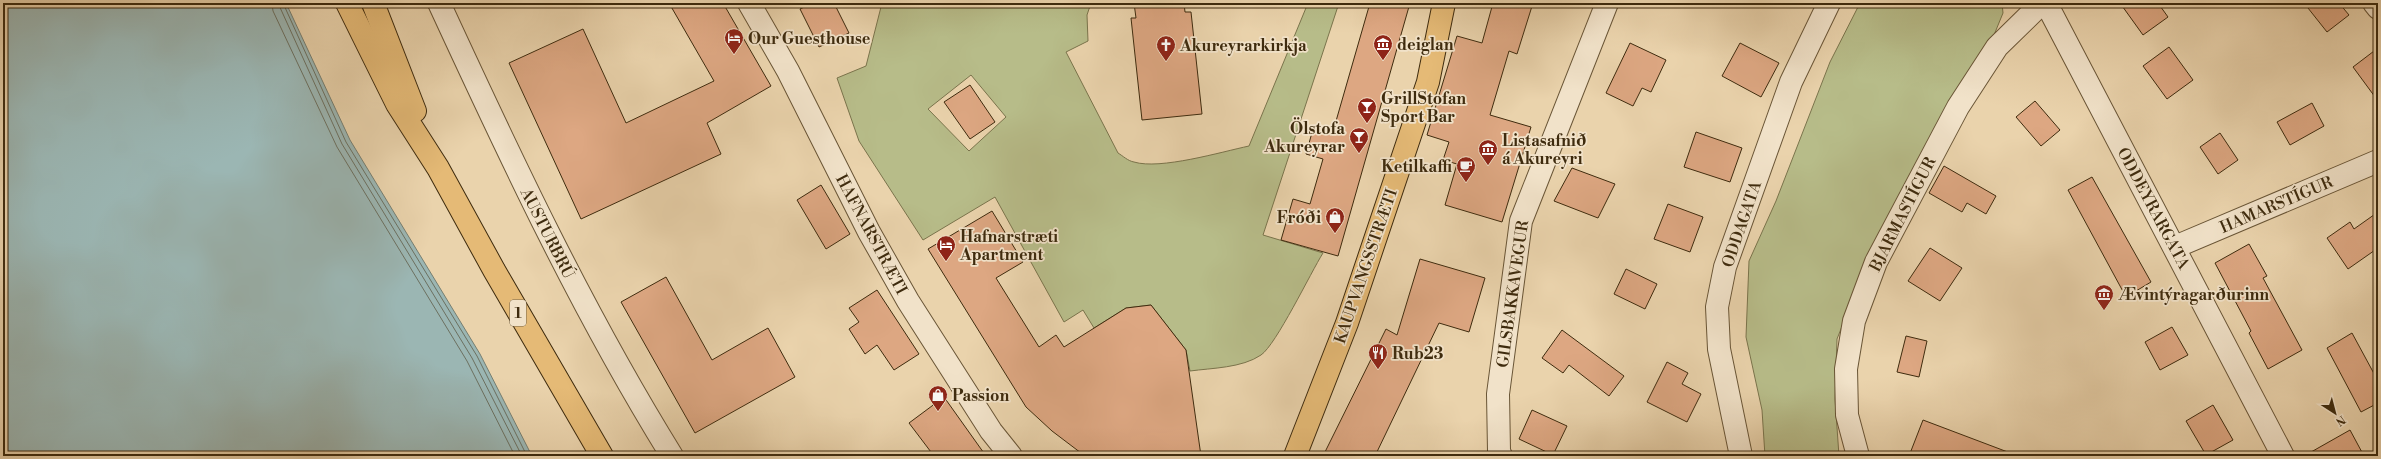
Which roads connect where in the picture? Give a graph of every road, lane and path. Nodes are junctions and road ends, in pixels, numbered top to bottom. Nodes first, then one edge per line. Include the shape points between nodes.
1 (347, 3) edge
2 (373, 3) edge
3 (439, 3) edge
4 (749, 3) edge
5 (1444, 3) edge
6 (1607, 3) edge
7 (1829, 3) edge
8 (2042, 3) edge
9 (2046, 3) edge
10 (2374, 3) edge
11 (2378, 8) edge
12 (2378, 161) edge
13 (438, 168) junction
14 (2175, 247) junction
15 (602, 456) edge
16 (672, 456) edge
17 (1011, 456) edge
18 (1295, 456) edge
19 (1501, 456) edge
20 (1741, 456) edge
21 (1858, 456) edge
22 (2283, 456) edge

1 - 13 main road, 1 via 397,104
2 - 13 main road, 1
3 - 16 street, AUSTURBRÚ via 528,194 601,334
4 - 17 street, HAFNARSTRÆTI via 788,71 869,232 908,301 991,431
5 - 18 main road, KAUPVANGSSTRÆTI via 1428,82 1347,323
6 - 19 street, GILSBAKKAVEGUR via 1521,220 1498,394
7 - 20 street, ODDAGATA via 1791,82 1725,267 1717,307 1719,349
8 - 21 street, BJARMASTÍGUR via 1997,47 1958,107 1876,262 1854,321 1846,369 1847,415
9 - 14 street, ODDEYRARGATA
10 - 11 street
12 - 14 street, HAMARSTÍGUR
13 - 15 main road, 1
14 - 22 street, ODDEYRARGATA

